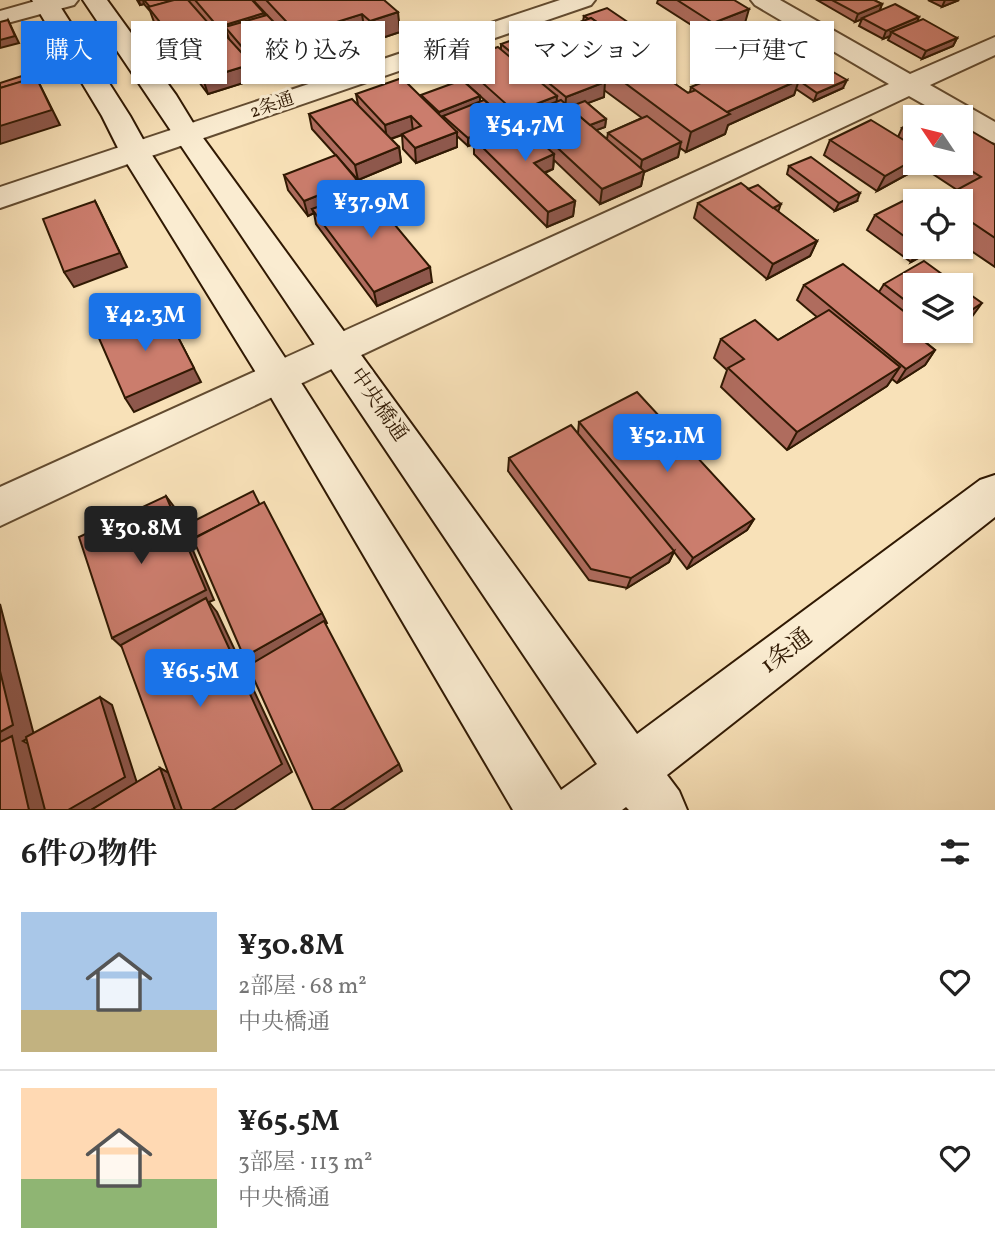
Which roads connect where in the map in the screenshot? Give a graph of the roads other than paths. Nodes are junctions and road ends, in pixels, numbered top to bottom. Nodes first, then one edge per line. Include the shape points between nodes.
1 (95, 0) edge
2 (583, 0) edge
3 (763, 0) edge
4 (53, 2) edge
5 (0, 18) edge
6 (995, 45) edge
7 (910, 84) junction
8 (995, 134) edge
9 (186, 135) junction
10 (135, 152) junction
11 (0, 198) edge
12 (339, 349) junction
13 (278, 377) junction
14 (995, 493) edge
15 (0, 507) edge
16 (632, 770) junction
17 (543, 810) edge
18 (579, 810) edge
19 (660, 810) edge

1 - 9 street, 中央橋通
2 - 9 street, 2条通
3 - 7 street
4 - 5 street
4 - 10 street
6 - 7 street
7 - 8 street
7 - 12 street
9 - 10 street, 2条通
9 - 12 street, 中央橋通
10 - 11 street, 2条通
10 - 13 street
12 - 13 street
12 - 16 street, 中央橋通
13 - 15 street
13 - 17 street
14 - 16 street, 1条通
16 - 18 street, 1条通
16 - 19 street, 中央橋通

